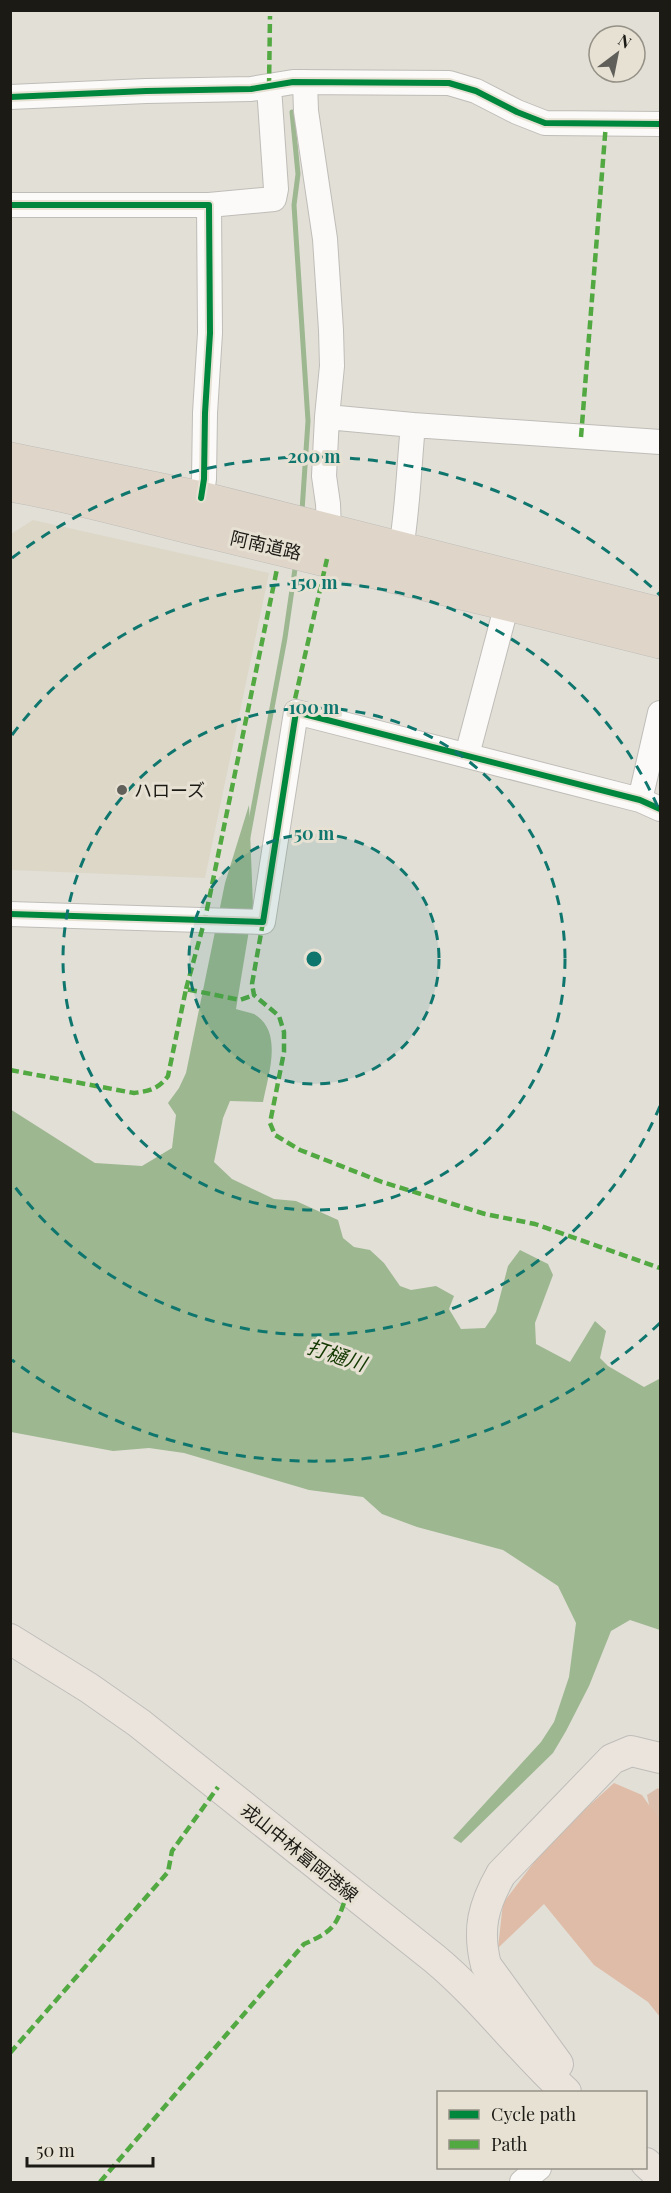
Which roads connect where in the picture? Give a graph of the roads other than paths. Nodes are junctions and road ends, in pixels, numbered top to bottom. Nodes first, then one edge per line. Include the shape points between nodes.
1 (305, 82) junction
2 (269, 87) junction
3 (10, 97) edge
4 (660, 124) edge
5 (10, 205) edge
6 (209, 205) junction
7 (327, 417) junction
8 (413, 424) junction
9 (660, 442) edge
10 (10, 459) edge
11 (10, 485) edge
12 (201, 498) junction
13 (282, 534) junction
14 (323, 539) junction
15 (401, 549) junction
16 (507, 604) junction
17 (660, 614) edge
18 (660, 642) edge
19 (660, 713) edge
20 (467, 755) junction
21 (650, 805) edge
22 (10, 914) edge
23 (10, 1639) edge
24 (660, 1758) edge
25 (486, 1965) junction
26 (461, 1981) junction
27 (565, 2091) edge
28 (573, 2091) edge
29 (647, 2165) edge
30 (538, 2169) edge
31 (660, 2176) edge
32 (522, 2182) edge
33 (653, 2182) edge

1 - 2 street via 283,82
1 - 4 street via 449,83 477,91 545,123
1 - 7 street via 325,239 331,330
2 - 3 street
2 - 6 street via 274,199
5 - 6 street
6 - 12 street via 210,333
7 - 8 street
7 - 14 street via 324,476 328,504
8 - 9 street
8 - 15 street
10 - 12 highway, 阿南道路
11 - 13 highway, 阿南道路 via 163,521
12 - 13 highway, 阿南道路
13 - 14 highway, 阿南道路
14 - 15 highway, 阿南道路
14 - 16 highway, 阿南道路
15 - 17 highway, 阿南道路
16 - 18 highway, 阿南道路
16 - 20 street
19 - 21 street
20 - 21 street
20 - 22 street via 296,712 263,922
23 - 26 main road, 戎山中林富岡港線 via 139,1723
24 - 25 main road via 631,1751 612,1760 501,1874 489,1894 481,1923
25 - 26 street
25 - 28 main road via 568,2078
26 - 27 main road, 戎山中林富岡港線 via 536,2065
29 - 31 main road
30 - 32 street
31 - 33 street

